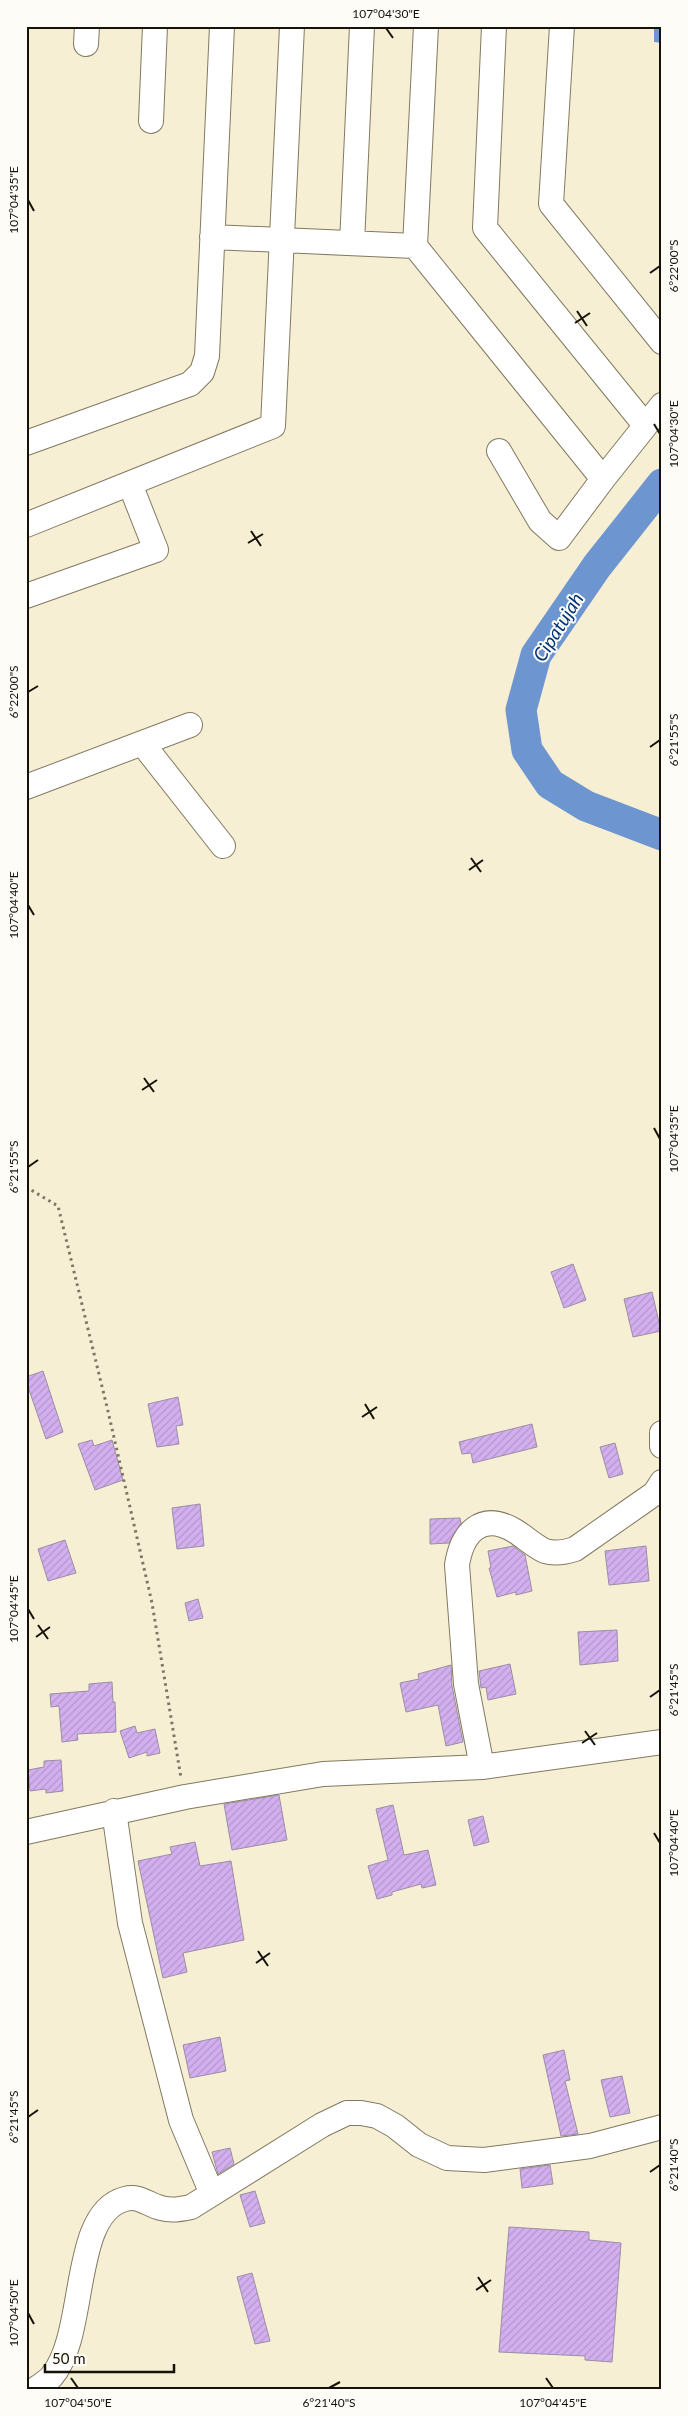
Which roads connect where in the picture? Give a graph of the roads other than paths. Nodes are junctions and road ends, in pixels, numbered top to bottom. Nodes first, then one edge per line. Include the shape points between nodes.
1 (155, 26) edge
2 (222, 26) edge
3 (292, 26) edge
4 (362, 26) edge
5 (426, 26) edge
6 (494, 26) edge
7 (562, 26) edge
8 (151, 121) dead end
9 (212, 237) junction
10 (282, 240) junction
11 (352, 243) junction
12 (415, 246) junction
13 (662, 342) edge
14 (662, 405) edge
15 (645, 426) junction
16 (26, 443) edge
17 (499, 451) dead end
18 (603, 479) junction
19 (130, 484) junction
20 (26, 524) edge
21 (26, 596) edge
22 (190, 725) dead end
23 (142, 743) junction
24 (26, 786) edge
25 (224, 846) dead end
26 (662, 1432) edge
27 (662, 1446) edge
28 (662, 1482) edge
29 (662, 1742) edge
30 (482, 1767) junction
31 (114, 1811) junction
32 (26, 1832) edge
33 (662, 2127) edge
34 (212, 2194) junction
35 (49, 2385) edge

1 - 8 street
2 - 9 street
3 - 10 street
4 - 11 street
5 - 12 street
6 - 15 street via 485,228
7 - 13 street via 551,204
9 - 10 street
9 - 16 street via 207,356 202,372 190,384
10 - 11 street
10 - 19 street via 273,426
11 - 12 street
12 - 18 street
14 - 15 street
15 - 18 street
17 - 18 street via 540,521 559,538
19 - 20 street
19 - 21 street via 156,550
22 - 23 street
23 - 24 street
23 - 25 street
26 - 27 street
28 - 30 street via 655,1493 575,1549 563,1553 545,1551 501,1525 485,1523 468,1533 460,1548 457,1566 466,1684
29 - 30 street
30 - 31 street via 323,1774
31 - 32 street
31 - 34 street via 130,1923 181,2120
33 - 34 street via 590,2146 484,2160 447,2158 432,2153 377,2116 347,2113
34 - 35 street via 192,2207 176,2210 160,2208 142,2198 125,2199 100,2216 85,2255 77,2310 66,2349

